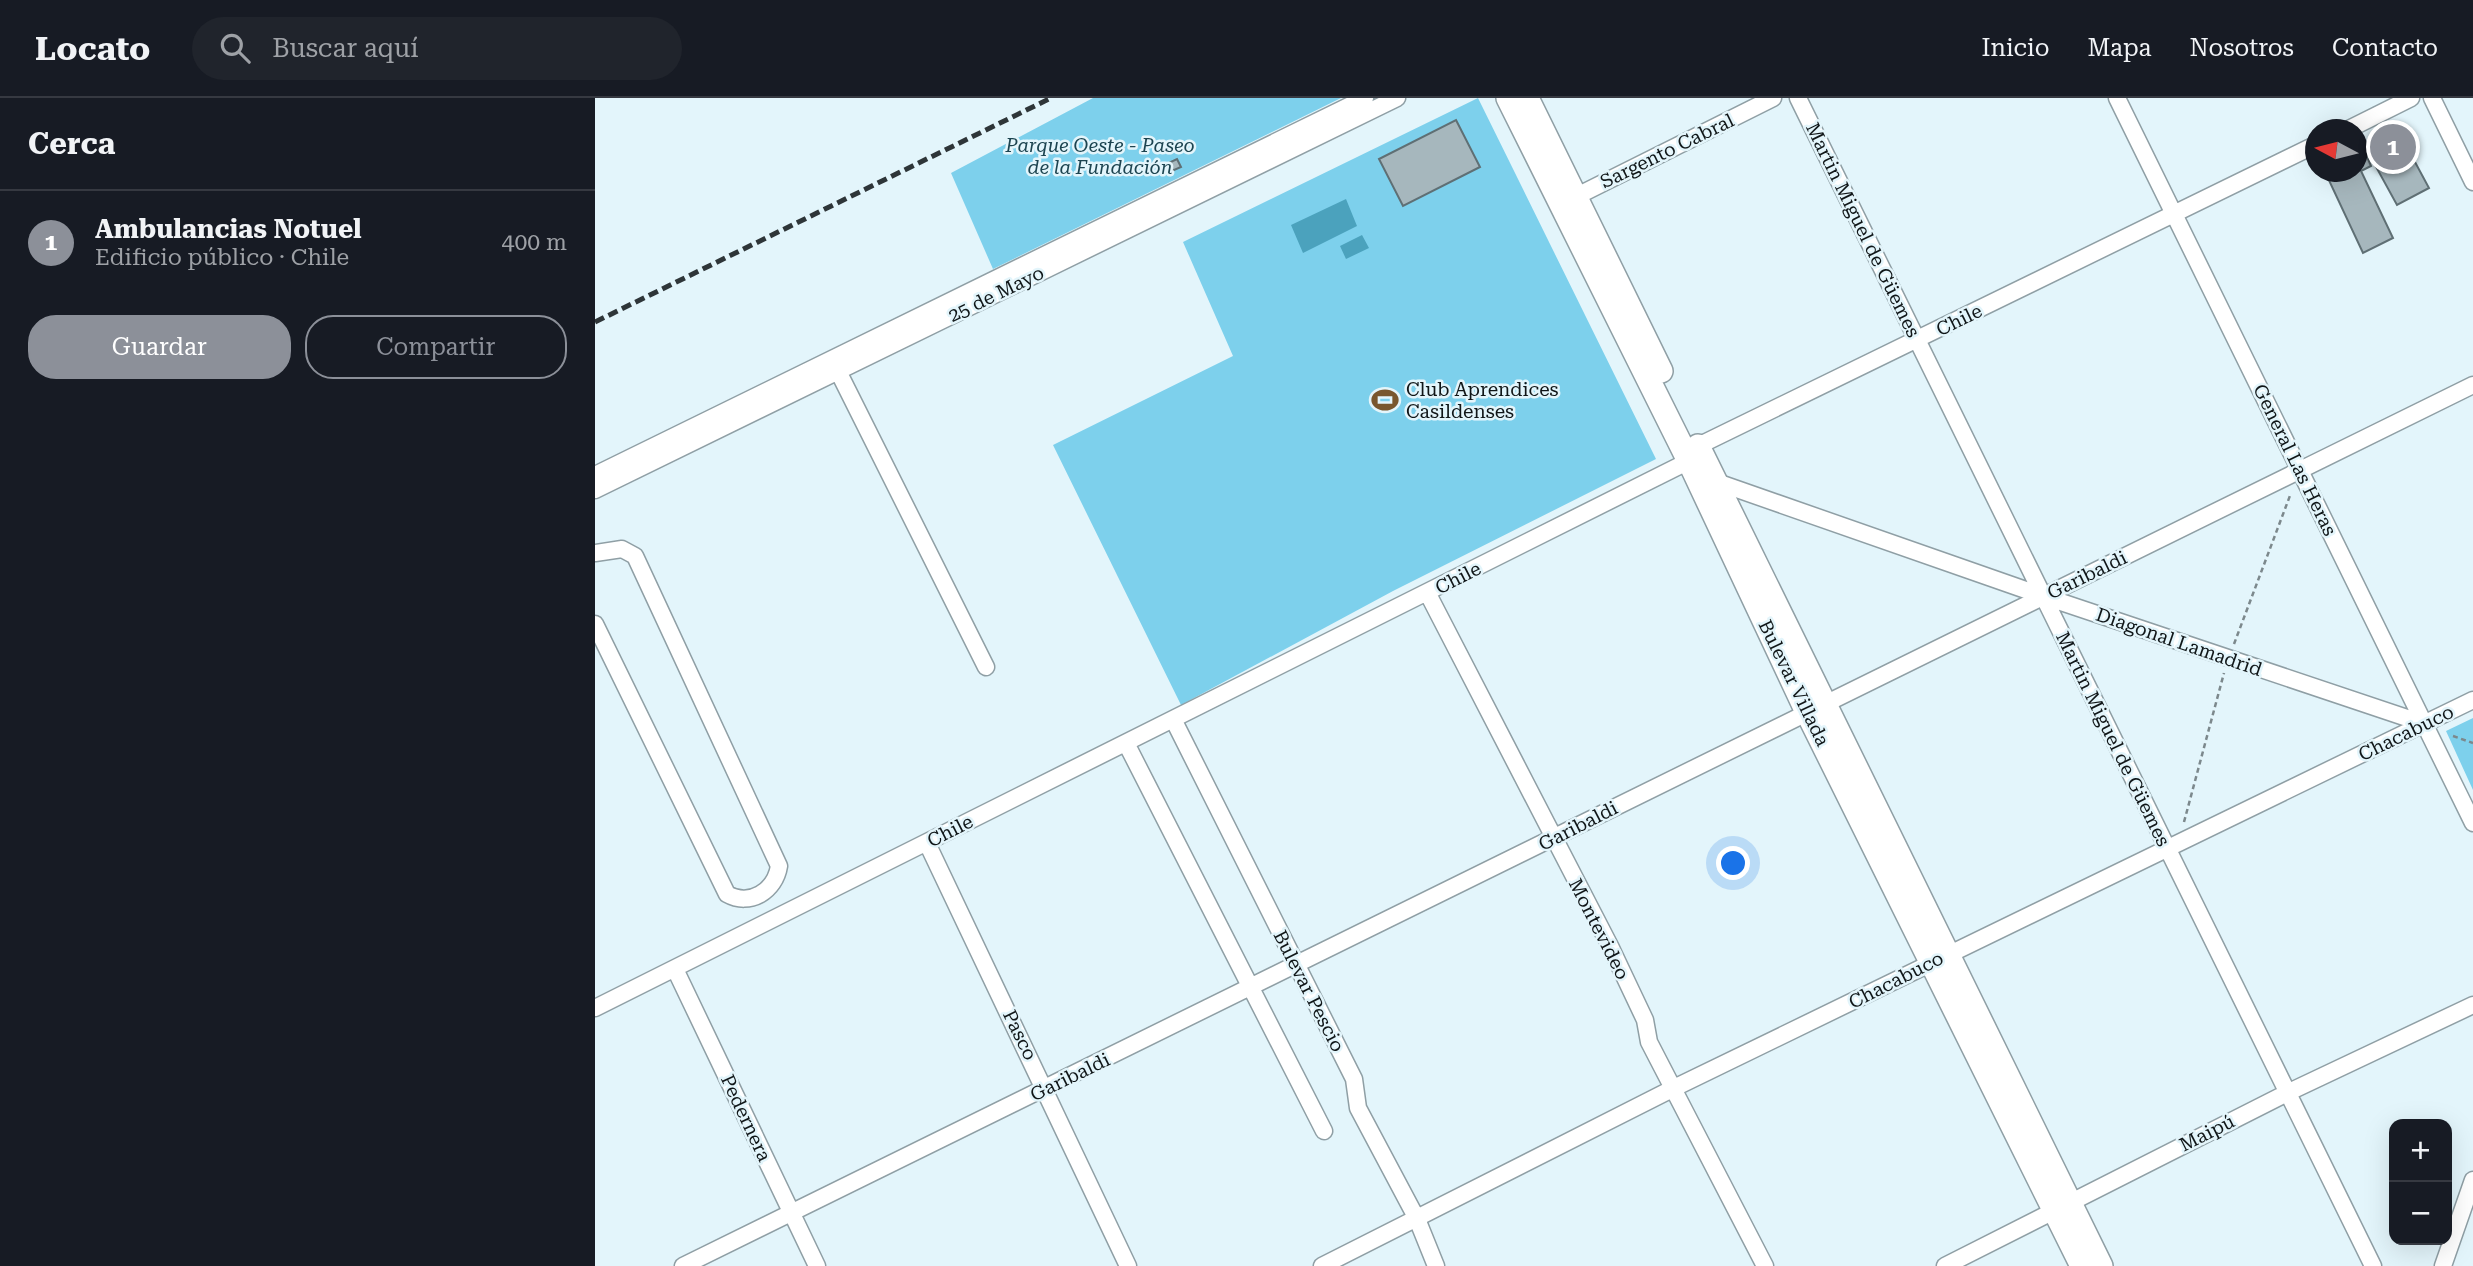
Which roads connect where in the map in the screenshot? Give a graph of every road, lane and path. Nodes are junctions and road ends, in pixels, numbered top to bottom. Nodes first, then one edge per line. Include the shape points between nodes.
1 (1365, 98) edge
2 (1397, 98) edge
3 (1509, 98) edge
4 (1527, 98) edge
5 (1773, 98) edge
6 (1798, 98) edge
7 (2117, 98) edge
8 (2411, 98) edge
9 (2432, 98) edge
10 (2368, 120) edge
11 (2305, 150) edge
12 (2473, 182) edge
13 (1568, 200) junction
14 (2174, 215) junction
15 (1917, 341) junction
16 (838, 371) junction
17 (2473, 385) edge
18 (1700, 466) junction
19 (2300, 470) junction
20 (595, 475) edge
21 (595, 491) edge
22 (595, 553) edge
23 (1428, 594) junction
24 (2043, 596) junction
25 (595, 624) edge
26 (986, 667) dead end
27 (2473, 700) edge
28 (1816, 708) junction
29 (1173, 719) junction
30 (2425, 724) junction
31 (2453, 736) dead end
32 (1126, 743) junction
33 (2473, 743) edge
34 (2473, 823) edge
35 (1552, 839) junction
36 (927, 843) junction
37 (2167, 849) junction
38 (1941, 958) junction
39 (1297, 967) junction
40 (675, 970) junction
41 (1251, 988) junction
42 (2473, 1005) edge
43 (595, 1008) edge
44 (1046, 1088) junction
45 (1674, 1088) junction
46 (2287, 1093) junction
47 (1324, 1131) dead end
48 (2473, 1180) edge
49 (2062, 1206) junction
50 (791, 1213) junction
51 (1417, 1219) junction
52 (683, 1266) edge
53 (817, 1266) edge
54 (1128, 1266) edge
55 (1321, 1266) edge
56 (1436, 1266) edge
57 (1765, 1266) edge
58 (1945, 1266) edge
59 (2082, 1266) edge
60 (2101, 1266) edge
61 (2374, 1266) edge
62 (2443, 1266) edge

1 - 20 street, 25 de Mayo
2 - 16 street, 25 de Mayo
3 - 13 main road, Bulevar Villada
4 - 13 main road, Bulevar Villada
5 - 13 street, Sargento Cabral
6 - 15 street, Martin Miguel de Güemes
7 - 14 street, General Las Heras
8 - 10 street
9 - 12 street
11 - 14 street, Chile
13 - 18 main road, Bulevar Villada
14 - 15 street, Chile
14 - 19 street, General Las Heras
15 - 18 street, Chile
15 - 24 street, Martin Miguel de Güemes
16 - 21 street, 25 de Mayo
16 - 26 street
17 - 19 street, Garibaldi
18 - 23 street, Chile
18 - 24 street, Diagonal Lamadrid
18 - 28 main road, Bulevar Villada
19 - 24 street, Garibaldi
19 - 30 street, General Las Heras
22 - 25 street via 622,549 635,556 779,866 777,880 760,895 745,900 727,894
23 - 29 street, Chile
23 - 35 street, Montevideo
24 - 28 street, Garibaldi
24 - 30 street, Diagonal Lamadrid
24 - 37 street, Martin Miguel de Güemes
27 - 30 street, Chacabuco
28 - 35 street, Garibaldi
28 - 38 main road, Bulevar Villada
29 - 32 street, Chile
29 - 39 street, Bulevar Pescio
30 - 34 street, General Las Heras
30 - 37 street, Chacabuco
31 - 33 path
32 - 36 street, Chile
32 - 41 street
35 - 39 street, Garibaldi
35 - 45 street, Montevideo via 1610,946 1645,1020 1649,1042
36 - 40 street, Chile
36 - 44 street, Pasco
37 - 38 street, Chacabuco
37 - 46 street, Martin Miguel de Güemes
38 - 45 street, Chacabuco
38 - 49 main road, Bulevar Villada
39 - 41 street, Garibaldi
39 - 51 street, Bulevar Pescio via 1354,1079 1359,1108
40 - 43 street, Chile
40 - 50 street, Pedernera
41 - 44 street, Garibaldi
41 - 47 street
42 - 46 street, Maipú
44 - 50 street, Garibaldi
44 - 54 street, Pasco
45 - 51 street, Chacabuco
45 - 57 street, Montevideo
46 - 49 street, Maipú
46 - 61 street, Martin Miguel de Güemes
48 - 62 street
49 - 58 street, Maipú
49 - 59 main road, Bulevar Villada
49 - 60 main road, Bulevar Villada
50 - 52 street, Garibaldi
50 - 53 street, Pedernera
51 - 55 street, Chacabuco
51 - 56 street, Bulevar Pescio

